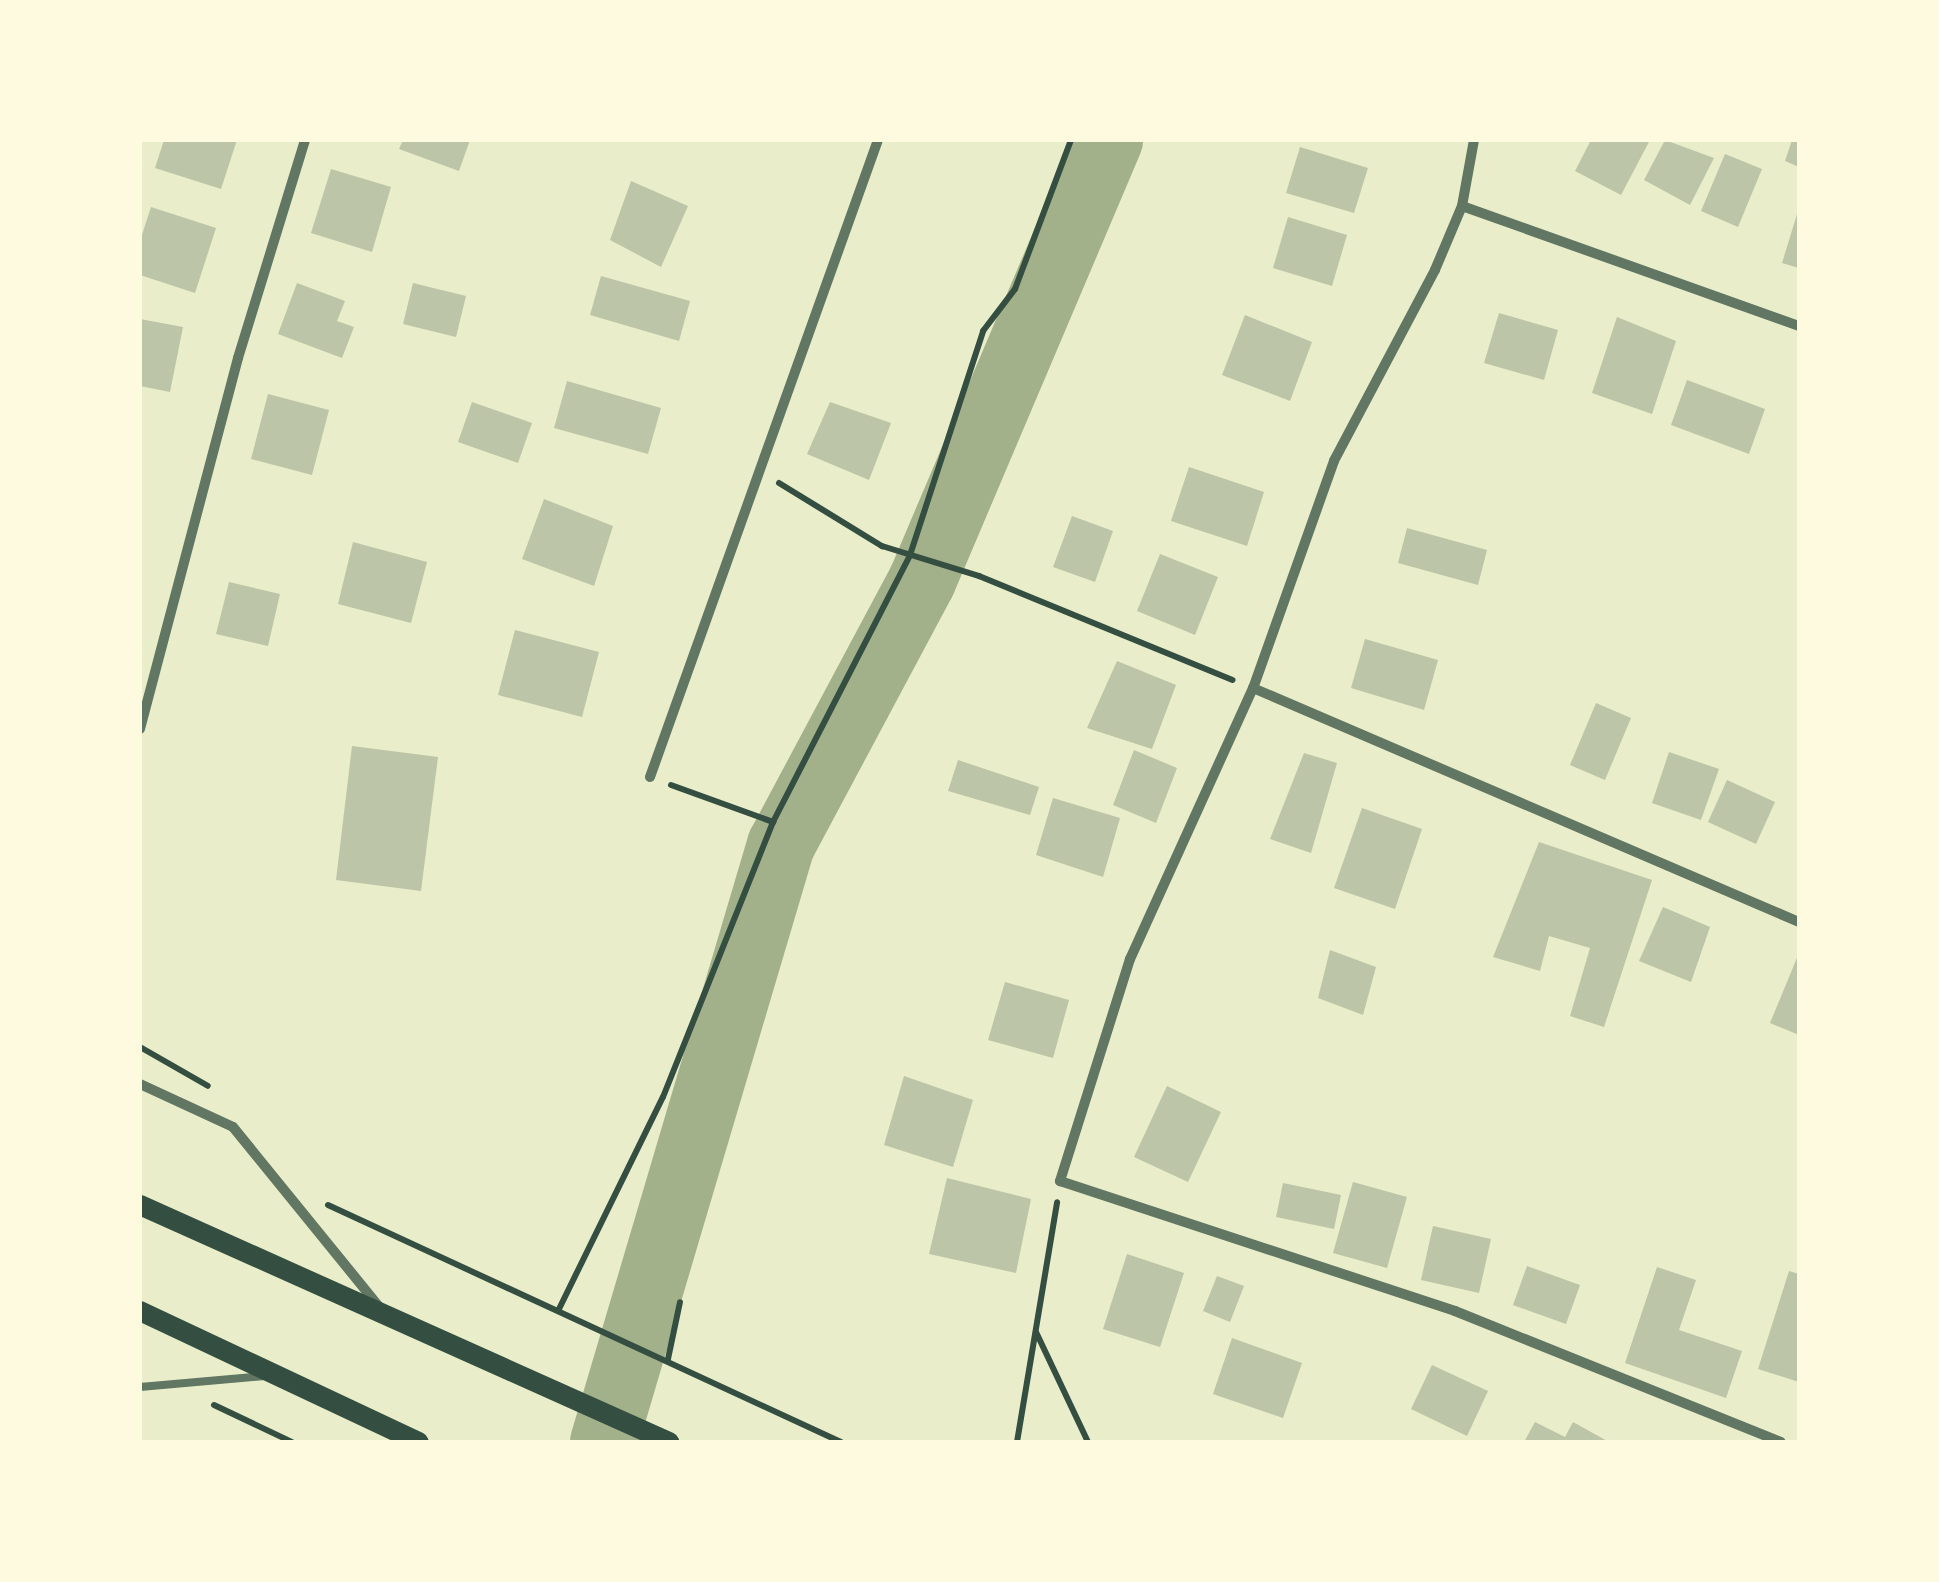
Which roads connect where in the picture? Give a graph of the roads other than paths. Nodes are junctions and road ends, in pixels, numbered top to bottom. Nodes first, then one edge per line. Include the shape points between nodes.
1 (305, 140) edge
2 (878, 140) edge
3 (1474, 140) edge
4 (1462, 206) junction
5 (1799, 326) edge
6 (1253, 688) junction
7 (140, 729) edge
8 (650, 777) road end
9 (1799, 922) edge
10 (140, 1084) edge
11 (140, 1205) edge
12 (381, 1309) junction
13 (140, 1311) edge
14 (279, 1375) junction
15 (140, 1387) edge
16 (419, 1442) edge
17 (669, 1442) edge
18 (1781, 1442) edge

1 - 7 street via 238,358
2 - 8 street via 764,474
3 - 4 street
4 - 5 street
4 - 6 street via 1334,461
6 - 9 street
6 - 18 street via 1130,959 1060,1181 1455,1311
10 - 12 street via 233,1127
11 - 12 main road
12 - 17 main road
13 - 14 main road
14 - 15 lane
14 - 16 main road

